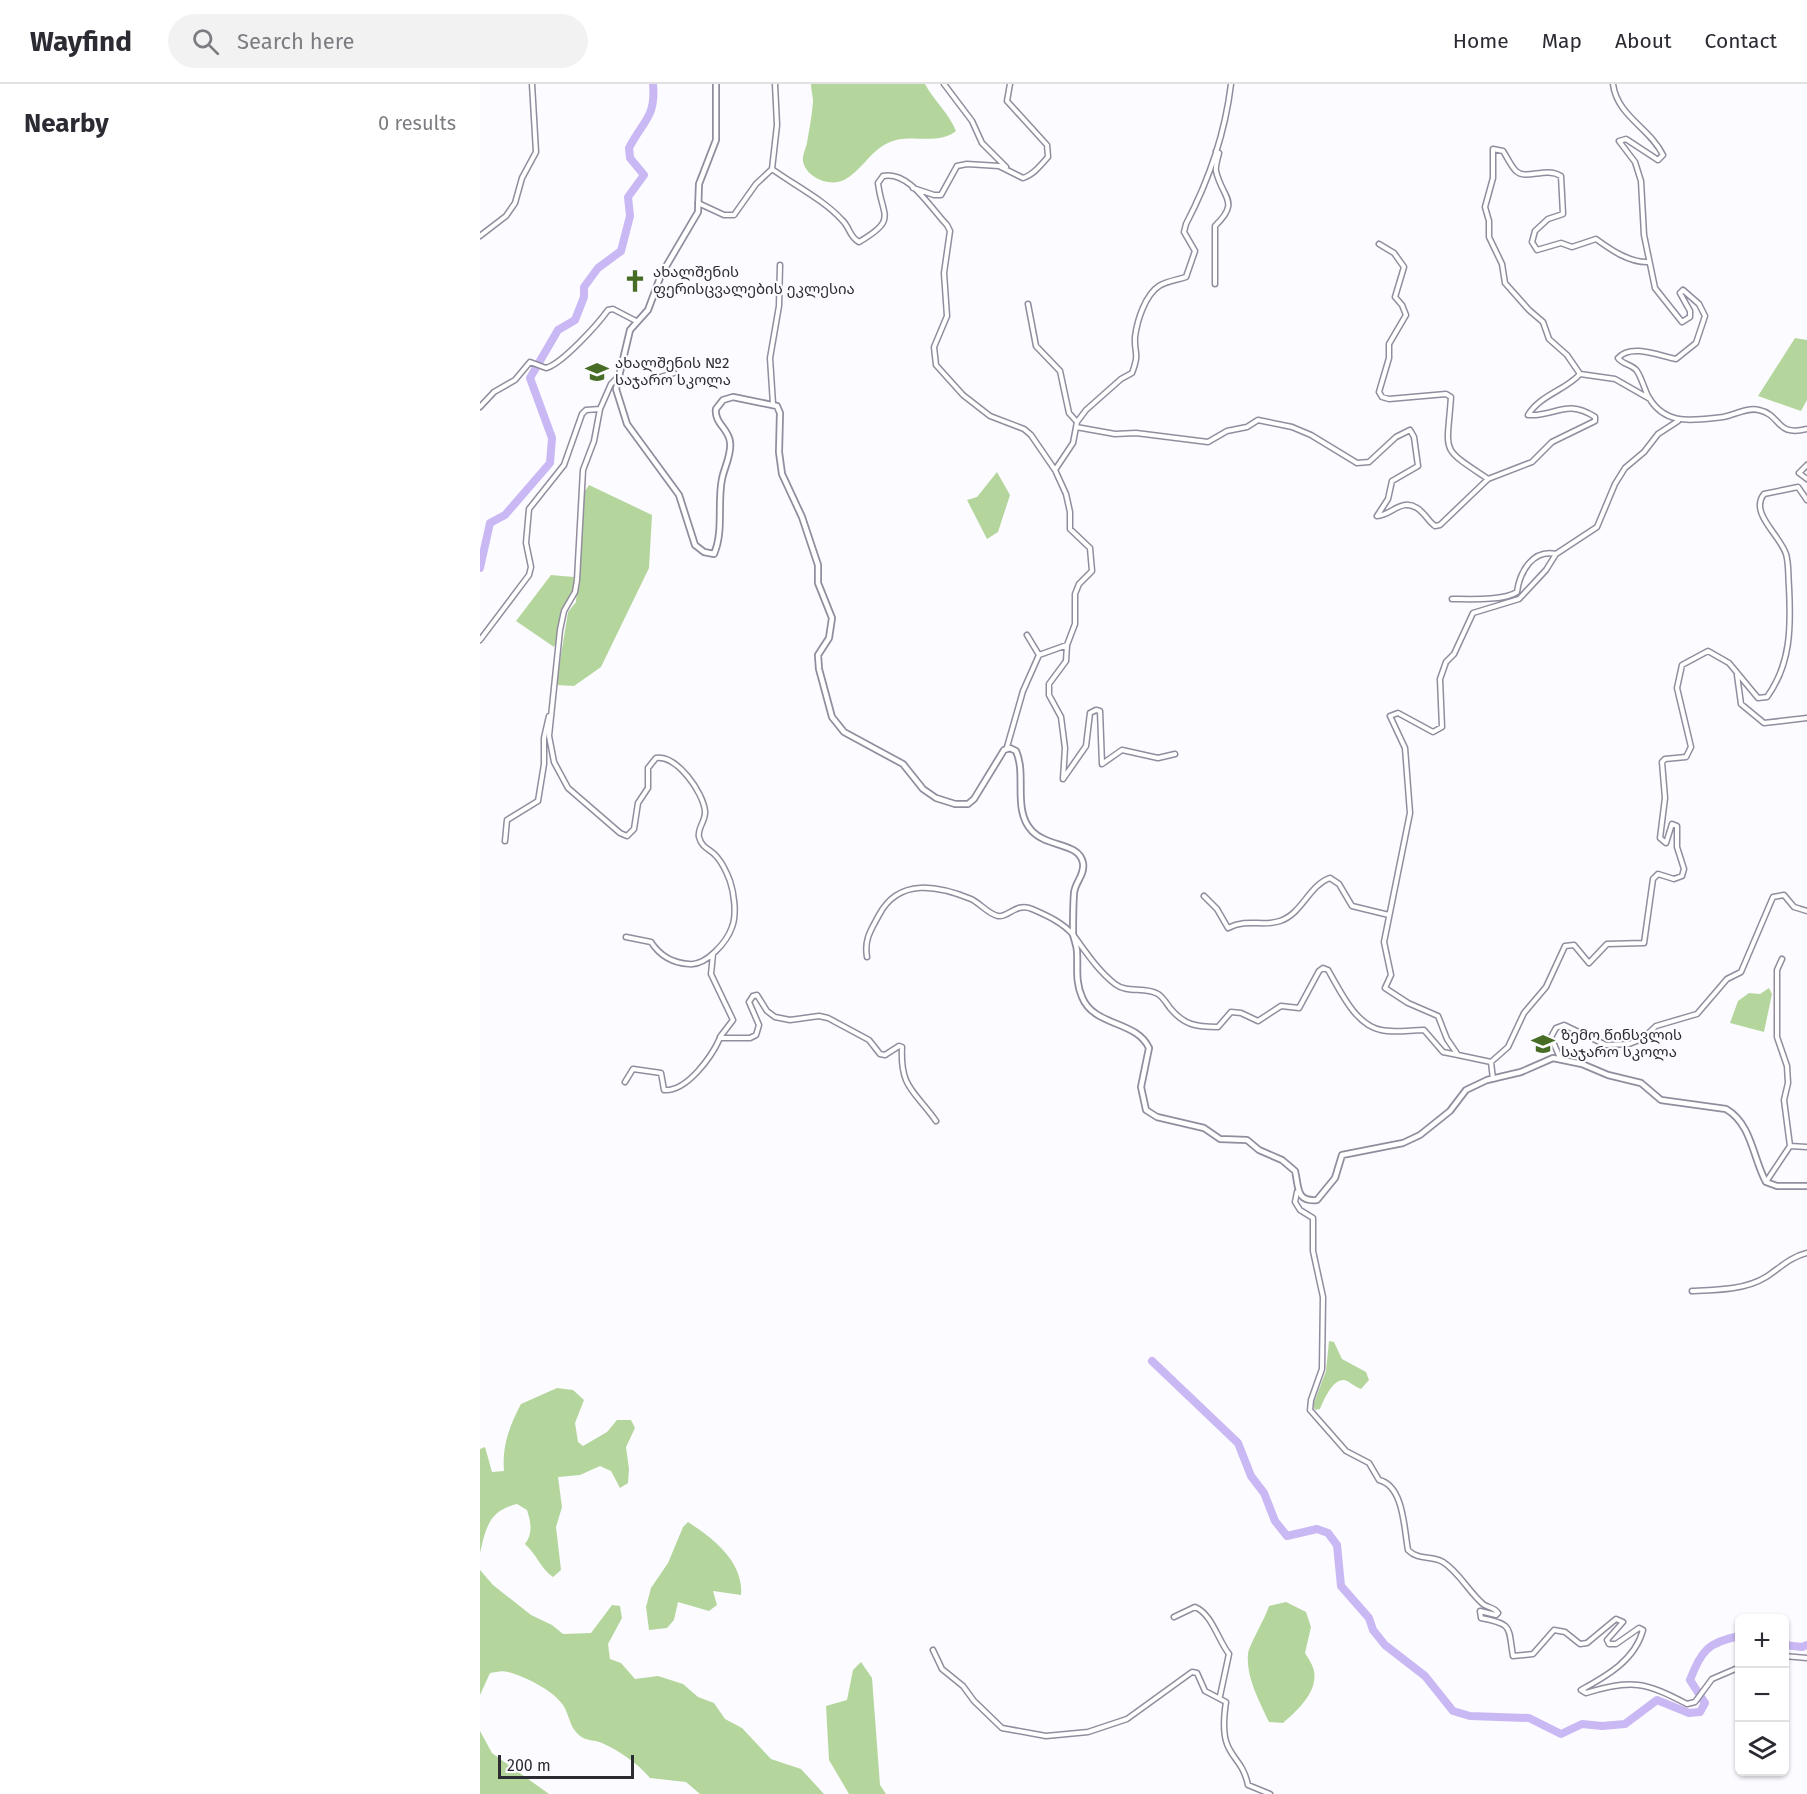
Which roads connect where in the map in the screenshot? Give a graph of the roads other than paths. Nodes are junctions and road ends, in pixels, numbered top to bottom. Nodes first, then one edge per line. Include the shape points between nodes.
1 (532, 84) edge
2 (716, 84) edge
3 (775, 84) edge
4 (944, 84) edge
5 (1010, 84) edge
6 (1231, 84) edge
7 (1613, 84) edge
8 (1216, 151) junction
9 (1006, 168) junction
10 (772, 169) junction
11 (912, 187) junction
12 (698, 203) junction
13 (480, 236) edge
14 (1379, 244) dead end
15 (1649, 262) junction
16 (780, 265) dead end
17 (1215, 284) dead end
18 (1028, 304) dead end
19 (636, 321) junction
20 (674, 373) dead end
21 (1580, 375) junction
22 (617, 380) junction
23 (1650, 400) junction
24 (773, 405) junction
25 (480, 407) edge
26 (600, 409) junction
27 (1678, 421) junction
28 (1076, 425) junction
29 (1807, 429) edge
30 (1807, 465) edge
31 (1055, 470) junction
32 (1488, 479) junction
33 (1807, 479) edge
34 (1807, 500) edge
35 (1556, 554) junction
36 (1452, 599) dead end
37 (1027, 635) dead end
38 (481, 638) edge
39 (1067, 645) junction
40 (1039, 655) junction
41 (1737, 674) junction
42 (550, 713) junction
43 (1807, 718) edge
44 (1007, 747) junction
45 (1176, 754) dead end
46 (505, 841) dead end
47 (1204, 896) dead end
48 (1807, 911) edge
49 (1389, 915) junction
50 (1073, 935) junction
51 (626, 937) dead end
52 (714, 953) junction
53 (867, 957) dead end
54 (1782, 959) dead end
55 (720, 1038) junction
56 (1458, 1055) junction
57 (1560, 1058) junction
58 (1491, 1062) junction
59 (1493, 1079) junction
60 (625, 1082) dead end
61 (936, 1121) dead end
62 (1790, 1146) junction
63 (1807, 1147) edge
64 (1766, 1182) junction
65 (1807, 1186) edge
66 (1297, 1192) junction
67 (1807, 1253) edge
68 (1692, 1291) dead end
69 (1174, 1617) dead end
70 (933, 1650) dead end
71 (1789, 1656) edge
72 (1807, 1658) edge
73 (1738, 1668) edge
74 (1220, 1696) junction
75 (1270, 1794) edge

1 - 13 street via 536,152 522,178 515,203 506,216
2 - 12 street via 716,140 699,184
3 - 10 street via 777,125
4 - 9 street via 972,122 982,144
5 - 9 street via 1007,101 1047,145 1047,157 1023,178
6 - 8 street via 1227,118
7 - 15 street via 1624,110 1663,155 1658,160 1626,139 1619,141 1635,162 1641,181
8 - 17 street via 1219,153 1215,169 1230,205 1215,226
8 - 28 street via 1184,232 1196,251 1186,277 1156,288 1137,325 1138,356 1132,373 1114,384
9 - 11 street via 957,166 941,195
10 - 11 street via 834,212 859,242 885,220 880,179 889,175 900,177
10 - 12 street via 756,184 735,215 724,215
11 - 31 street via 950,231 944,273 947,316 934,347 936,365 963,395 990,416 1024,429
12 - 19 street via 698,212 661,275 648,310
14 - 32 street via 1404,267 1395,297 1406,315 1389,344 1379,392 1389,399 1446,394 1451,397 1448,448 1454,457
15 - 21 street via 1639,262 1609,249 1596,239 1572,247 1561,243 1537,250 1532,242 1535,231 1548,219 1563,214 1561,176 1545,171 1527,176 1517,172 1503,151 1493,149 1493,178 1485,207 1489,237 1502,264 1505,283 1543,322 1554,346 1567,355
15 - 23 street via 1654,288 1679,320 1690,317 1680,293 1683,290 1699,304 1705,316 1696,343 1676,360 1647,352 1618,357 1637,370
16 - 24 street via 779,306 770,358
18 - 28 street via 1036,346 1060,372 1069,413
19 - 22 street
19 - 25 street via 608,310 594,330 557,363 546,368 530,362 515,380 494,392
20 - 22 street via 637,384
21 - 23 street via 1615,379
21 - 32 street via 1572,383 1553,390 1528,415 1556,408 1582,408 1595,421 1552,442 1532,462
22 - 24 street via 617,399 627,424 679,495 695,545 714,554 720,492 730,447 716,409 723,400 733,397
22 - 26 street via 611,384
23 - 27 street
24 - 44 street via 780,412 778,453 782,474 802,517 818,565 818,584 832,618 831,633 818,655 818,664 837,726 903,764 923,789 936,798 955,804 968,804 974,799
26 - 38 street via 582,414 564,465 529,509 529,575
26 - 42 street via 583,470 577,580 560,630
27 - 29 street via 1754,410 1772,416 1781,428 1789,431
27 - 35 street via 1658,434 1625,468 1598,527
28 - 31 street via 1073,443
28 - 32 street via 1114,435 1136,433 1208,442 1258,420 1311,435 1358,463 1369,462 1396,437 1410,430 1418,466 1392,481 1388,499 1377,516 1410,504 1435,525 1440,525
30 - 33 street via 1799,473
31 - 39 street via 1069,505 1070,529 1090,548 1093,565 1075,594 1075,624
34 - 41 street via 1796,486 1767,492 1761,498 1761,516 1787,556 1788,648 1782,672 1764,700
35 - 36 street via 1549,552 1532,559 1523,569 1517,592 1511,596 1477,601
35 - 49 street via 1519,599 1473,613 1440,679 1442,727 1433,732 1398,713 1390,716 1405,748 1410,813
37 - 40 street
39 - 40 street
39 - 45 street via 1064,664 1051,679 1049,695 1061,717 1063,779 1084,750 1090,713 1096,710 1102,720 1102,764 1122,750 1158,758
40 - 44 street via 1023,691
41 - 43 street via 1741,704 1764,723
41 - 58 street via 1729,663 1708,651 1684,662 1680,670 1677,697 1691,747 1686,757 1662,762 1665,798 1660,838 1666,843 1670,827 1677,826 1677,850 1684,869 1679,879 1658,874 1653,879 1647,939 1640,944 1607,944 1589,963 1574,945 1566,946 1546,987 1524,1013 1508,1047
42 - 46 street via 538,801 507,820
42 - 52 street via 554,762 568,788 620,833 632,833 638,803 648,788 648,768 656,758 666,759 693,780 705,810 698,836 703,847 716,855 726,870 734,893 732,927
44 - 50 street via 1016,751 1019,758 1020,795 1029,827 1045,842 1071,848 1083,862 1074,894
47 - 49 street via 1228,928 1246,921 1279,922 1330,878 1339,884 1352,906
48 - 57 street via 1794,907 1784,895 1773,897 1740,972 1727,979 1697,1014 1656,1026 1642,1039 1629,1044 1606,1045 1564,1025 1556,1028 1551,1037
49 - 56 street via 1384,942 1391,975 1385,988 1438,1016
50 - 53 street via 1028,907 997,916 972,900 932,886 899,893 885,905 869,929
50 - 56 street via 1113,983 1124,990 1158,994 1181,1021 1191,1025 1218,1027 1231,1012 1241,1012 1258,1021 1281,1006 1299,1008 1323,968 1366,1024 1380,1030 1424,1030 1443,1052
50 - 66 street via 1077,982 1089,1009 1129,1029 1149,1048 1141,1088 1146,1110 1157,1117 1204,1128 1220,1138 1247,1140 1295,1171
51 - 52 street via 651,942 661,955 690,964 702,962
52 - 55 street via 711,974 734,1020
54 - 62 street via 1777,970 1777,1037 1787,1066 1784,1100
55 - 60 street via 713,1054 691,1076 668,1091 663,1087 661,1073 649,1069 633,1069
55 - 61 street via 756,1035 759,1025 749,1002 757,995 775,1017 828,1018 869,1040 880,1054 902,1047 901,1070
56 - 58 street
57 - 59 street
57 - 64 street via 1641,1083 1661,1100 1726,1109 1749,1138
58 - 59 street
59 - 66 street via 1466,1090 1450,1111 1420,1136 1391,1147 1342,1155 1335,1178 1317,1200 1308,1201
62 - 63 street
62 - 64 street
64 - 65 street
66 - 73 street via 1295,1202 1313,1218 1313,1251 1323,1297 1322,1369 1310,1410 1346,1451 1369,1463 1379,1480 1394,1490 1404,1519 1408,1551 1421,1559 1443,1562 1484,1605 1495,1609 1496,1615 1480,1611 1481,1618 1506,1627 1512,1635 1513,1656 1533,1654 1554,1630 1565,1632 1580,1644 1587,1643 1616,1619 1623,1622 1607,1640 1616,1644 1643,1630 1623,1664 1581,1690 1586,1693 1628,1683 1644,1684 1687,1704 1695,1702 1712,1679
67 - 68 street via 1797,1255 1756,1281 1727,1290
69 - 74 street via 1195,1607 1212,1624 1229,1654
70 - 74 street via 942,1669 1002,1728 1046,1736 1088,1732 1127,1719 1192,1672 1201,1677 1205,1691
71 - 72 street
74 - 75 street via 1226,1702 1228,1748 1240,1763 1248,1785

